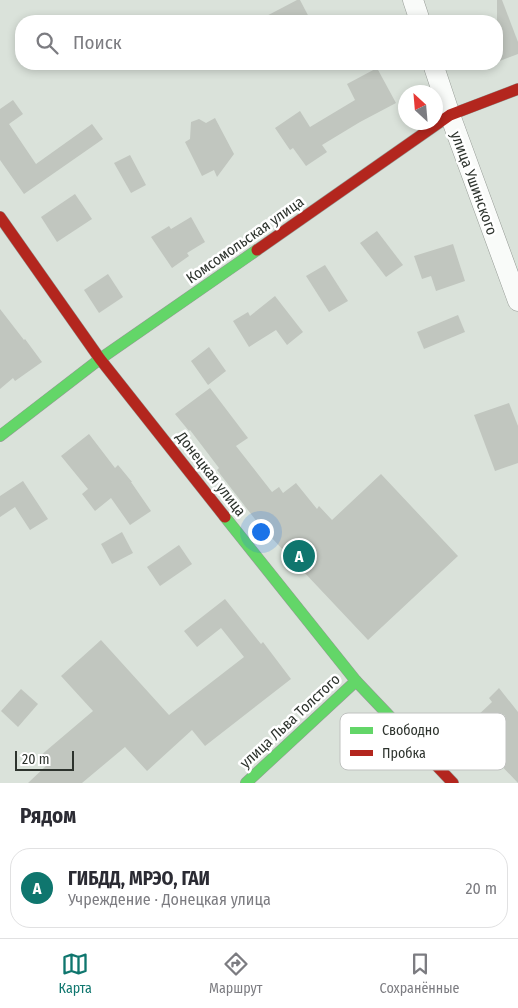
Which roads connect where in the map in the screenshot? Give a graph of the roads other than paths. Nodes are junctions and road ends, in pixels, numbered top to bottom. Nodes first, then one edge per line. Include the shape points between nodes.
1 (413, 0) edge
2 (418, 15) edge
3 (435, 70) edge
4 (518, 89) edge
5 (450, 115) junction
6 (0, 218) edge
7 (518, 301) edge
8 (100, 359) junction
9 (0, 436) edge
10 (356, 681) junction
11 (386, 713) edge
12 (441, 770) edge
13 (246, 783) edge
14 (453, 783) edge

1 - 2 street
3 - 5 street, улица Ушинского
4 - 5 street, Комсомольская улица
5 - 7 street, улица Ушинского
5 - 8 street, Комсомольская улица
6 - 8 street, Донецкая улица
8 - 9 street, Комсомольская улица
8 - 10 street, Донецкая улица
10 - 11 street, Донецкая улица
10 - 13 street, улица Льва Толстого
12 - 14 street, Донецкая улица

